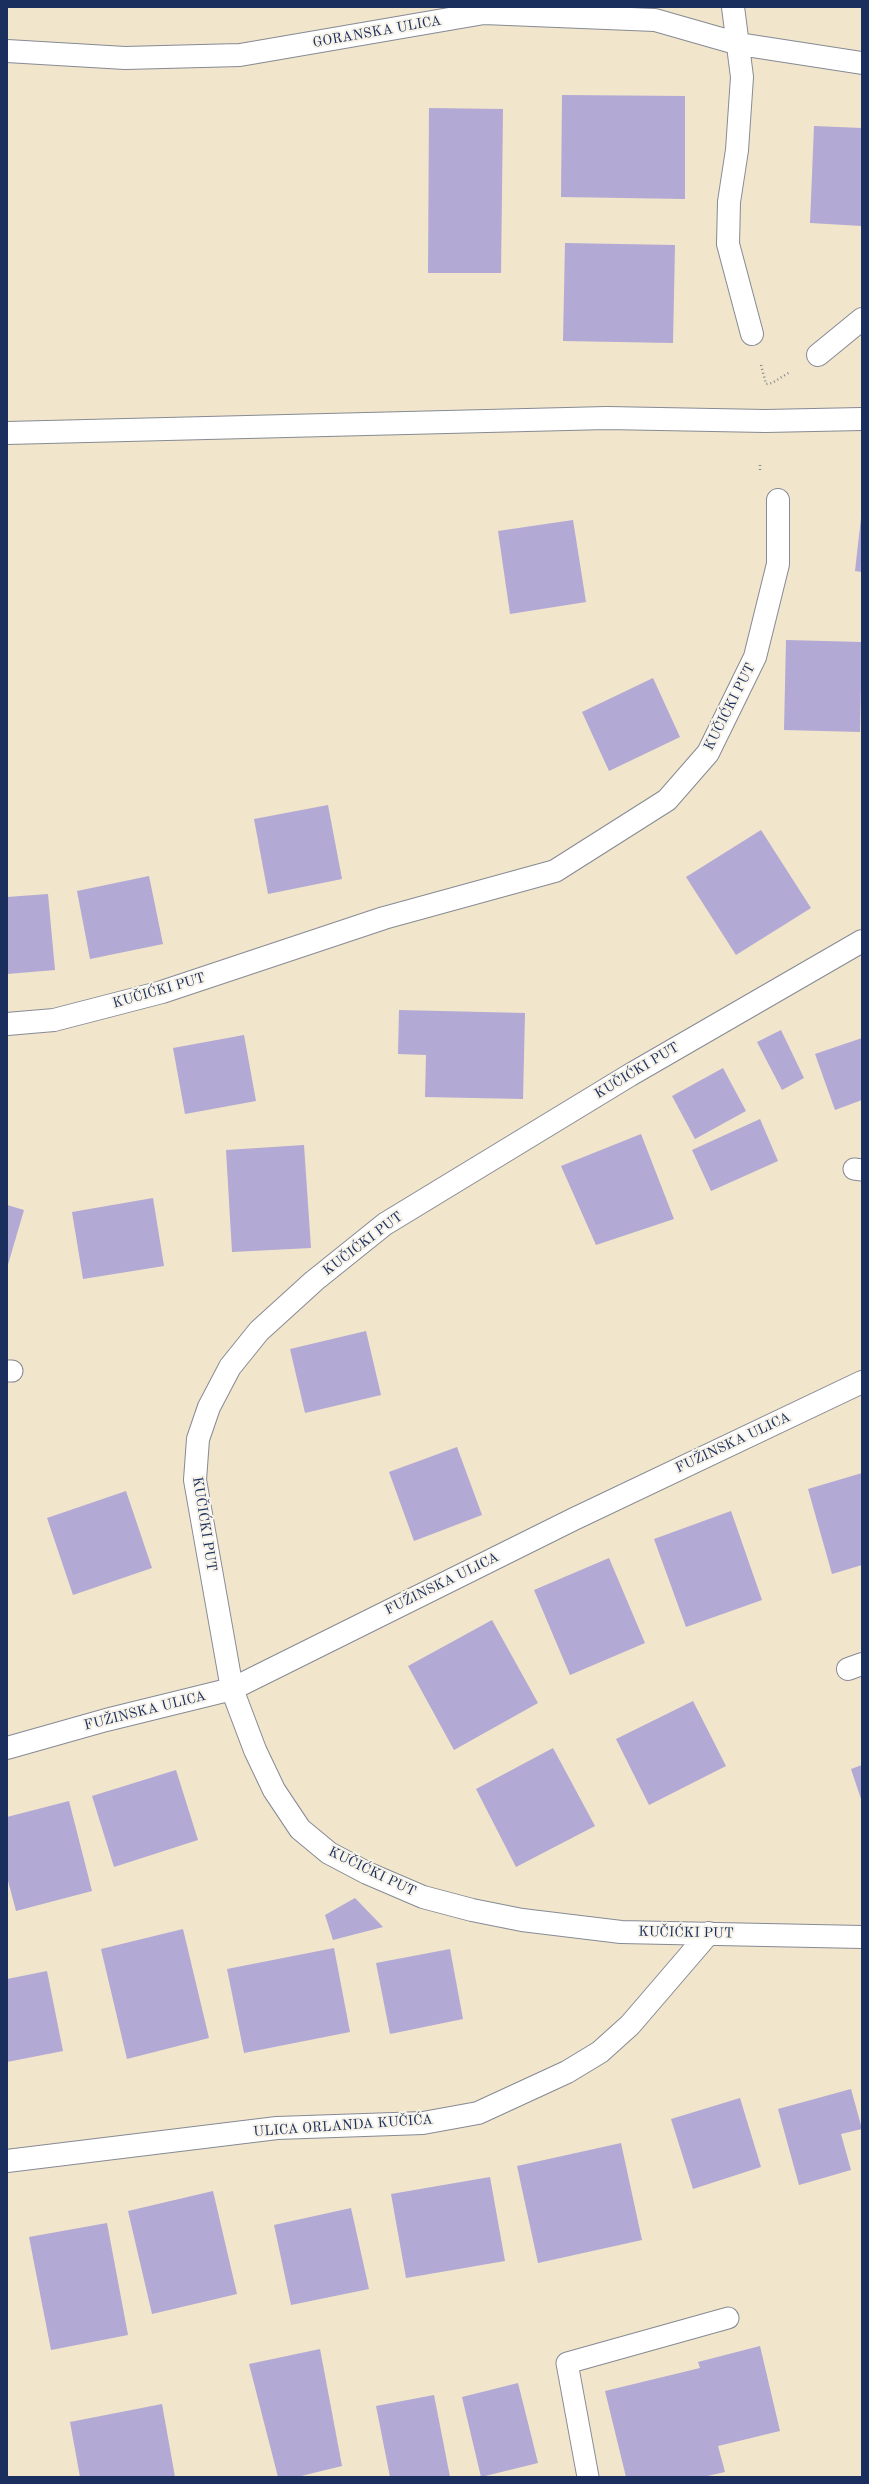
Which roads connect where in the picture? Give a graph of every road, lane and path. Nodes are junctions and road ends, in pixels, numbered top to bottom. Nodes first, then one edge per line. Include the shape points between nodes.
1 (733, 7) edge
2 (739, 44) junction
3 (7, 51) edge
4 (862, 63) edge
5 (862, 319) edge
6 (752, 334) dead end
7 (818, 355) dead end
8 (762, 367) dead end
9 (765, 379) dead end
10 (862, 419) edge
11 (7, 433) edge
12 (778, 500) dead end
13 (862, 941) edge
14 (7, 1024) edge
15 (862, 1382) edge
16 (232, 1689) junction
17 (7, 1748) edge
18 (709, 1934) junction
19 (862, 1937) edge
20 (7, 2161) edge
21 (728, 2318) dead end
22 (588, 2477) edge

1 - 2 street
2 - 3 street, GORANSKA ULICA via 655,20 484,13 240,55 125,58
2 - 4 street, GORANSKA ULICA
2 - 6 street via 742,77 737,150 729,202 728,244
5 - 7 street
8 - 9 path
10 - 11 street via 607,418
12 - 14 street, KUČIĆKI PUT via 778,564 755,657 708,753 667,800 555,871 384,918 162,992 54,1020
13 - 16 street, KUČIĆKI PUT via 630,1075 385,1224 314,1281 258,1331 230,1367 208,1406 198,1439 196,1459 195,1480
15 - 16 street, FUŽINSKA ULICA via 574,1519
16 - 17 street, FUŽINSKA ULICA
16 - 18 street, KUČIĆKI PUT via 255,1750 274,1790 300,1829 329,1853 367,1873 423,1897 522,1920 621,1932
18 - 19 street, KUČIĆKI PUT
18 - 20 street, ULICA ORLANDA KUČIĆA via 630,2025 600,2052 548,2081 478,2113 423,2123 277,2128
21 - 22 lane via 567,2363

